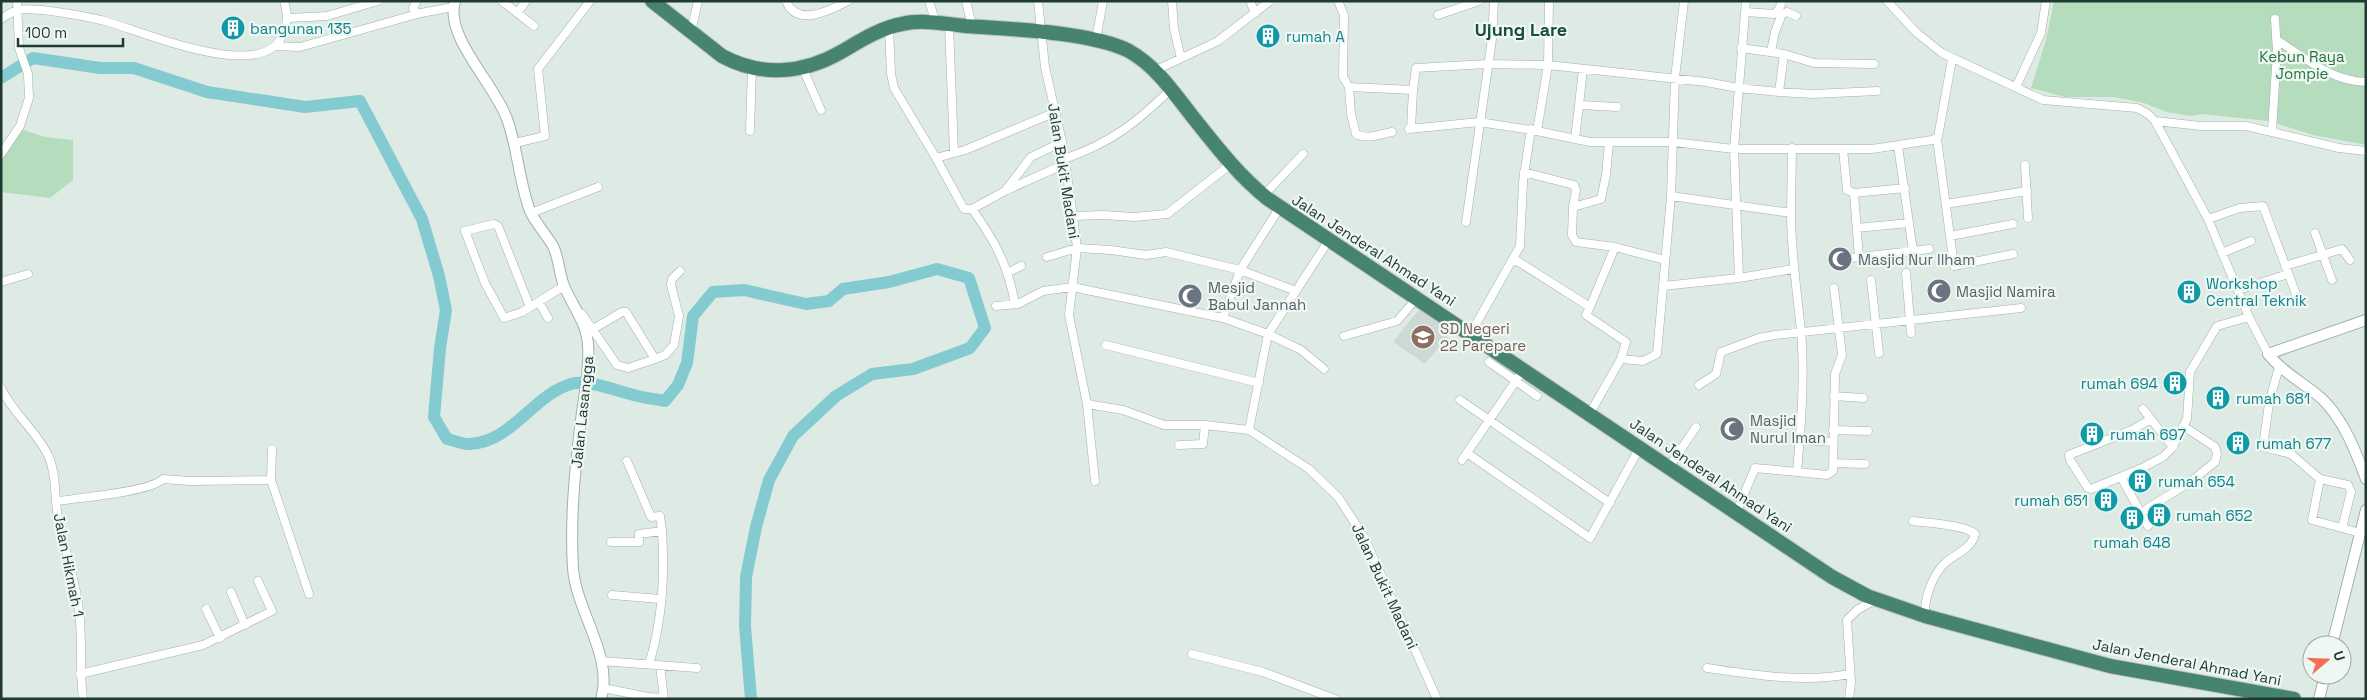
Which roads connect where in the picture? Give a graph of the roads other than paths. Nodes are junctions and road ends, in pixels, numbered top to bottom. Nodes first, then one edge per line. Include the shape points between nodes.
1 (17, 1) edge
2 (284, 1) edge
3 (378, 1) edge
4 (417, 1) edge
5 (502, 1) edge
6 (526, 1) edge
7 (590, 1) edge
8 (652, 1) edge
9 (698, 1) edge
10 (786, 1) edge
11 (848, 1) edge
12 (929, 1) edge
13 (966, 1) edge
14 (1038, 1) edge
15 (1103, 1) edge
16 (1172, 1) edge
17 (1250, 1) edge
18 (1270, 1) edge
19 (1338, 1) edge
20 (1479, 1) edge
21 (1494, 1) edge
22 (1549, 1) edge
23 (1684, 1) edge
24 (1746, 1) edge
25 (1782, 1) edge
26 (1887, 1) edge
27 (2046, 1) edge
28 (454, 4) edge
29 (16, 10) junction
30 (1746, 12) junction
31 (516, 13) junction
32 (1255, 13) junction
33 (417, 14) junction
34 (1438, 15) dead end
35 (1796, 16) dead end
36 (289, 18) junction
37 (1, 19) edge
38 (2275, 19) dead end
39 (942, 24) junction
40 (534, 26) dead end
41 (972, 26) junction
42 (889, 27) junction
43 (692, 32) junction
44 (1042, 33) junction
45 (1096, 40) junction
46 (2277, 40) junction
47 (276, 46) junction
48 (1741, 48) junction
49 (1772, 51) junction
50 (1784, 54) junction
51 (1181, 58) junction
52 (1952, 59) junction
53 (1487, 64) junction
54 (1874, 64) dead end
55 (1548, 65) junction
56 (752, 67) junction
57 (803, 69) junction
58 (1583, 70) junction
59 (1154, 71) junction
60 (1675, 78) junction
61 (2366, 82) edge
62 (1349, 87) junction
63 (2016, 87) junction
64 (1738, 88) junction
65 (1171, 89) junction
66 (1413, 90) junction
67 (1877, 91) dead end
68 (1779, 92) junction
69 (1581, 105) junction
70 (1616, 107) dead end
71 (821, 110) dead end
72 (1056, 112) junction
73 (2155, 121) junction
74 (1479, 122) junction
75 (1534, 130) junction
76 (750, 131) dead end
77 (2272, 131) junction
78 (1392, 132) dead end
79 (1575, 139) junction
80 (1937, 139) junction
81 (1062, 142) junction
82 (1673, 142) junction
83 (515, 143) junction
84 (1609, 143) junction
85 (1898, 146) junction
86 (1792, 148) junction
87 (1843, 148) junction
88 (1734, 149) junction
89 (2366, 151) edge
90 (1, 154) edge
91 (954, 154) junction
92 (1303, 154) dead end
93 (936, 158) junction
94 (1064, 162) junction
95 (1231, 164) junction
96 (2025, 165) dead end
97 (1524, 172) junction
98 (598, 187) dead end
99 (1905, 188) junction
100 (1005, 191) junction
101 (2026, 191) junction
102 (1854, 193) junction
103 (1264, 195) junction
104 (1671, 196) junction
105 (1946, 204) junction
106 (1735, 205) junction
107 (1280, 207) junction
108 (1573, 207) junction
109 (972, 209) junction
110 (531, 213) junction
111 (1791, 213) junction
112 (1073, 216) junction
113 (2028, 218) dead end
114 (2208, 219) junction
115 (1466, 222) dead end
116 (1909, 223) junction
117 (2012, 224) dead end
118 (1856, 228) junction
119 (2314, 233) dead end
120 (1950, 236) junction
121 (1329, 240) junction
122 (2251, 241) dead end
123 (1615, 247) junction
124 (1077, 248) junction
125 (1929, 249) dead end
126 (1913, 251) junction
127 (2222, 253) junction
128 (2013, 254) dead end
129 (2322, 254) junction
130 (1047, 257) dead end
131 (1514, 259) junction
132 (1664, 260) junction
133 (2350, 260) dead end
134 (1021, 266) dead end
135 (2286, 266) junction
136 (1793, 269) junction
137 (1240, 270) junction
138 (680, 271) dead end
139 (1007, 273) junction
140 (1906, 273) dead end
141 (28, 274) dead end
142 (2288, 274) junction
143 (1739, 278) junction
144 (1871, 280) dead end
145 (2332, 280) dead end
146 (1, 282) edge
147 (564, 286) junction
148 (1663, 286) junction
149 (1072, 287) junction
150 (1834, 288) dead end
151 (2238, 290) junction
152 (1296, 291) junction
153 (1417, 298) junction
154 (539, 302) junction
155 (574, 302) junction
156 (2298, 302) dead end
157 (1015, 304) junction
158 (996, 306) dead end
159 (530, 307) junction
160 (1590, 307) junction
161 (2022, 308) dead end
162 (2249, 317) junction
163 (548, 318) dead end
164 (1223, 318) junction
165 (1910, 319) junction
166 (1876, 323) junction
167 (2364, 323) edge
168 (1840, 328) junction
169 (593, 329) junction
170 (1801, 332) junction
171 (1471, 333) junction
172 (1911, 333) dead end
173 (1268, 334) junction
174 (1344, 336) dead end
175 (1106, 345) dead end
176 (1879, 353) dead end
177 (2268, 354) junction
178 (655, 359) junction
179 (1621, 359) junction
180 (1489, 362) dead end
181 (2279, 367) junction
182 (1324, 369) dead end
183 (1524, 369) junction
184 (1516, 382) junction
185 (1259, 383) junction
186 (1699, 385) dead end
187 (1, 388) edge
188 (1537, 396) dead end
189 (1834, 396) junction
190 (1863, 398) dead end
191 (1460, 400) dead end
192 (1088, 404) junction
193 (2143, 409) dead end
194 (1590, 413) junction
195 (2151, 420) junction
196 (1489, 421) junction
197 (1204, 425) junction
198 (2184, 426) junction
199 (1696, 427) dead end
200 (1249, 430) junction
201 (1833, 430) junction
202 (1868, 431) dead end
203 (1800, 440) junction
204 (1833, 442) junction
205 (1179, 445) dead end
206 (2173, 446) junction
207 (1640, 447) junction
208 (272, 450) dead end
209 (1467, 453) junction
210 (1462, 460) dead end
211 (627, 461) dead end
212 (1833, 463) junction
213 (1865, 464) dead end
214 (1670, 467) junction
215 (1796, 472) junction
216 (2121, 477) junction
217 (2320, 479) junction
218 (2366, 479) edge
219 (271, 480) junction
220 (1095, 481) dead end
221 (57, 501) junction
222 (1610, 503) junction
223 (2366, 510) edge
224 (1736, 511) junction
225 (2142, 512) junction
226 (1913, 520) dead end
227 (2148, 526) dead end
228 (2342, 528) junction
229 (662, 531) junction
230 (2360, 533) junction
231 (611, 542) dead end
232 (258, 581) dead end
233 (231, 592) dead end
234 (309, 594) dead end
235 (612, 595) dead end
236 (660, 599) junction
237 (1876, 599) junction
238 (206, 609) dead end
239 (1925, 616) junction
240 (245, 625) junction
241 (2334, 635) edge
242 (220, 638) junction
243 (1192, 654) dead end
244 (601, 661) junction
245 (649, 664) junction
246 (660, 665) junction
247 (697, 668) dead end
248 (1707, 668) dead end
249 (80, 674) junction
250 (1850, 674) junction
251 (2322, 685) edge
252 (602, 694) edge
253 (664, 698) edge
254 (84, 699) edge
255 (1335, 699) edge
256 (1437, 699) edge
257 (1849, 699) edge
258 (2294, 699) edge
259 (2319, 699) edge

1 - 29 street
2 - 36 street
3 - 36 street via 327,16
4 - 33 street via 413,8
5 - 31 street
6 - 31 street
7 - 83 street via 538,70 545,136
8 - 43 highway, Jalan Jenderal Ahmad Yani
9 - 43 street
10 - 11 street via 788,6 808,17
12 - 39 street
13 - 41 street
14 - 44 street, Jalan Bukit Madani
15 - 45 street
16 - 51 street via 1174,30
17 - 32 street
18 - 32 street
19 - 62 street via 1344,15 1343,77
20 - 34 street
21 - 53 street
22 - 55 street
23 - 60 street
24 - 30 street
25 - 30 street via 1778,11 1772,14
26 - 52 street via 1927,43
27 - 63 street via 2039,40
28 - 33 street
28 - 83 street, Jalan Lasangga via 456,29 472,60 493,88
29 - 37 street
29 - 47 street via 99,20 210,53 237,55
29 - 90 street via 20,48 30,89 20,126
30 - 48 street
31 - 40 street
32 - 51 street via 1218,41
33 - 47 street via 300,47
35 - 49 street via 1787,12 1782,14
36 - 47 street
38 - 46 street
39 - 41 highway, Jalan Jenderal Ahmad Yani
39 - 42 highway, Jalan Jenderal Ahmad Yani via 910,22
39 - 91 street
41 - 44 highway, Jalan Jenderal Ahmad Yani
42 - 57 highway, Jalan Jenderal Ahmad Yani
42 - 93 street via 894,88
43 - 56 highway, Jalan Jenderal Ahmad Yani via 722,56
44 - 45 highway, Jalan Jenderal Ahmad Yani
44 - 72 street, Jalan Bukit Madani via 1045,67
45 - 59 highway, Jalan Jenderal Ahmad Yani via 1130,52
46 - 61 street via 2328,73
46 - 77 street
48 - 49 street
48 - 64 street
49 - 50 street
50 - 54 street via 1814,63
50 - 68 street
51 - 59 street
52 - 63 street
52 - 80 street
53 - 55 street
53 - 66 street via 1416,68
53 - 74 street
55 - 58 street
55 - 75 street
56 - 57 highway, Jalan Jenderal Ahmad Yani via 777,71
56 - 76 street
57 - 71 street
58 - 60 street
58 - 69 street
59 - 65 highway, Jalan Jenderal Ahmad Yani
60 - 64 street
60 - 82 street
62 - 66 street
62 - 78 street via 1356,134 1370,136
63 - 73 street via 2043,100 2137,108
64 - 68 street
64 - 88 street
65 - 94 street via 1142,118 1115,137
65 - 95 highway, Jalan Jenderal Ahmad Yani
66 - 74 street via 1410,128
67 - 68 street
69 - 70 street
69 - 79 street
72 - 81 street, Jalan Bukit Madani
72 - 91 street
73 - 77 street via 2246,126
73 - 114 street
74 - 75 street
74 - 115 street
75 - 79 street
75 - 97 street
77 - 89 street via 2339,148
79 - 84 street
80 - 85 street
80 - 105 street
81 - 94 street, Jalan Bukit Madani
81 - 100 street via 1031,157
82 - 84 street
82 - 88 street
82 - 104 street
83 - 110 street, Jalan Lasangga
84 - 108 street via 1601,199
85 - 87 street
85 - 99 street
86 - 87 street
86 - 88 street
86 - 111 street
87 - 102 street via 1847,190
88 - 106 street
91 - 93 street
92 - 103 street
93 - 109 street via 960,205 964,209
94 - 100 street
94 - 112 street, Jalan Bukit Madani
95 - 103 highway, Jalan Jenderal Ahmad Yani
95 - 112 street via 1167,214
96 - 101 street
97 - 108 street via 1574,185
97 - 131 street via 1520,244
98 - 110 street
99 - 102 street
99 - 116 street
100 - 109 street
101 - 105 street
101 - 113 street
102 - 118 street
103 - 107 highway, Jalan Jenderal Ahmad Yani
104 - 106 street
104 - 132 street
105 - 120 street
106 - 111 street
106 - 143 street
107 - 121 highway, Jalan Jenderal Ahmad Yani
107 - 137 street
108 - 123 street via 1572,232 1576,242
109 - 139 street via 991,235
110 - 147 street, Jalan Lasangga via 553,246
111 - 136 street
112 - 124 street, Jalan Bukit Madani
114 - 127 street
114 - 135 street via 2240,208 2262,206
116 - 118 street
116 - 126 street
117 - 120 street
118 - 126 street via 1855,258
119 - 129 street
120 - 128 street via 1954,266
121 - 152 street
121 - 153 highway, Jalan Jenderal Ahmad Yani
122 - 127 street
123 - 132 street
123 - 160 street
124 - 130 street
124 - 137 street via 1142,255 1166,252
124 - 149 street, Jalan Bukit Madani
125 - 126 street
127 - 151 street
129 - 133 street via 2342,249
129 - 135 street
129 - 145 street
131 - 160 street
131 - 171 street
132 - 148 street
134 - 139 street
135 - 142 street
136 - 143 street
136 - 170 street
137 - 152 street
137 - 164 street
138 - 178 street via 671,285 679,316 674,345 665,355
139 - 157 street
140 - 165 street
141 - 146 street
142 - 151 street
142 - 156 street
143 - 148 street
144 - 166 street
147 - 154 street
147 - 155 street, Jalan Lasangga
148 - 179 street via 1658,354 1643,361
149 - 157 street via 1043,291
149 - 164 street
149 - 192 street, Jalan Bukit Madani via 1068,306 1070,324
150 - 168 street
151 - 162 street
152 - 173 street
153 - 171 highway, Jalan Jenderal Ahmad Yani
153 - 174 street via 1397,321
154 - 159 street
154 - 163 street
155 - 169 street
155 - 244 street, Jalan Lasangga via 588,340 574,489 573,568 576,588
157 - 158 street
159 - 159 street via 508,318 502,316 465,231 494,224 500,228
160 - 179 street via 1586,315 1626,342
161 - 165 street
162 - 177 street
162 - 198 street via 2220,324 2208,339 2190,374 2188,415
164 - 173 street
165 - 166 street
165 - 172 street
166 - 168 street
166 - 176 street
167 - 177 street
168 - 170 street
168 - 189 street via 1842,355 1835,372
169 - 178 street via 617,365 628,368
169 - 178 street via 626,312
170 - 186 street via 1759,338 1722,351 1716,374
170 - 203 street
171 - 183 highway, Jalan Jenderal Ahmad Yani
173 - 182 street via 1301,350
173 - 185 street
175 - 185 street
177 - 181 street
179 - 194 street
180 - 184 street
181 - 217 street via 2269,403 2263,447 2291,454
181 - 218 street via 2323,399 2355,452
183 - 184 street
183 - 194 highway, Jalan Jenderal Ahmad Yani
184 - 188 street
184 - 196 street
185 - 200 street
187 - 221 street, Jalan Hikmah 1 via 49,458
189 - 190 street
189 - 201 street
191 - 196 street
192 - 197 street, Jalan Bukit Madani via 1123,410 1164,425
192 - 220 street
193 - 195 street
194 - 207 highway, Jalan Jenderal Ahmad Yani
195 - 206 street
195 - 216 street via 2069,456 2089,489
196 - 209 street
196 - 222 street
197 - 200 street, Jalan Bukit Madani
197 - 205 street via 1203,444
198 - 206 street
198 - 225 street via 2215,447 2215,462
199 - 214 street
200 - 256 street, Jalan Bukit Madani via 1309,469 1348,510 1374,556
201 - 202 street
201 - 204 street
203 - 204 street
203 - 215 street
204 - 212 street
206 - 216 street via 2163,456
207 - 214 highway, Jalan Jenderal Ahmad Yani
207 - 222 street
208 - 219 street
209 - 210 street
209 - 222 street via 1590,538
211 - 229 street via 651,517 658,515 660,518
212 - 213 street
212 - 215 street via 1832,472 1827,475
214 - 224 highway, Jalan Jenderal Ahmad Yani
215 - 224 street via 1754,468
216 - 225 street
217 - 228 street via 2312,520
217 - 228 street via 2346,483 2350,489
219 - 221 street via 163,479 158,484 128,491
219 - 234 street
221 - 249 street, Jalan Hikmah 1 via 79,609
223 - 230 street
224 - 237 highway, Jalan Jenderal Ahmad Yani via 1832,577
225 - 227 street
226 - 239 street via 1962,528 1974,534 1972,542 1944,564 1934,578
228 - 230 street
229 - 231 street via 640,534 639,542
229 - 236 street via 664,558
230 - 241 street
232 - 240 street via 272,612
233 - 240 street
235 - 236 street
236 - 245 street via 657,638
237 - 239 highway, Jalan Jenderal Ahmad Yani
237 - 250 street via 1857,610 1848,620
238 - 242 street
239 - 258 highway, Jalan Jenderal Ahmad Yani via 2110,666
240 - 242 street
242 - 249 street via 203,645
243 - 255 street via 1263,672
244 - 245 street
244 - 252 street, Jalan Lasangga via 604,674
245 - 246 street
246 - 247 street
246 - 253 street
248 - 250 street via 1793,679
249 - 254 street, Jalan Hikmah 1
250 - 257 street
251 - 259 street
252 - 253 street

